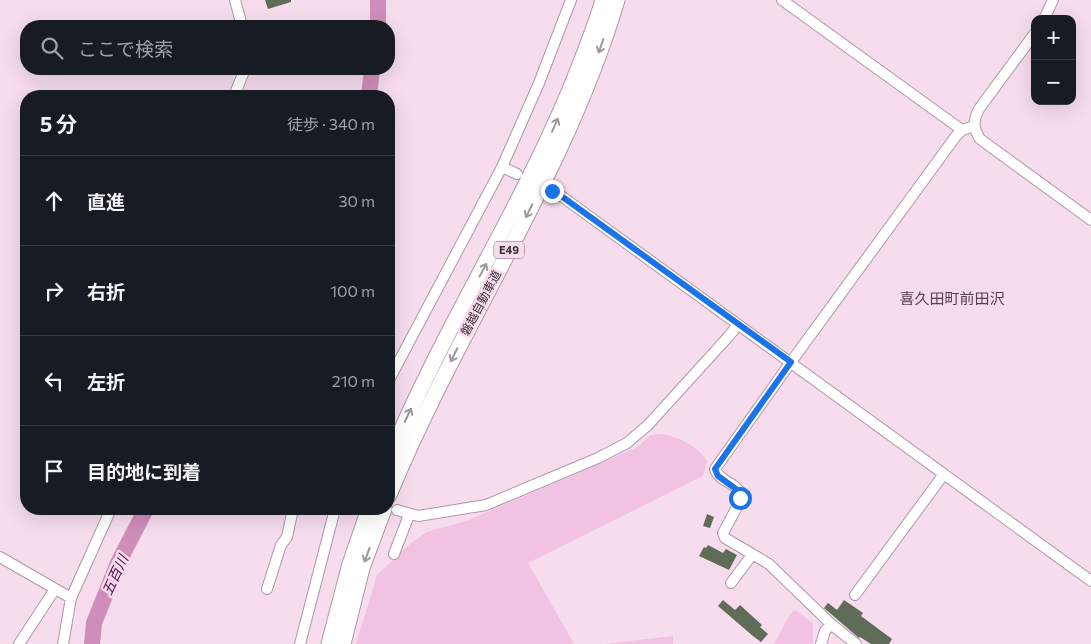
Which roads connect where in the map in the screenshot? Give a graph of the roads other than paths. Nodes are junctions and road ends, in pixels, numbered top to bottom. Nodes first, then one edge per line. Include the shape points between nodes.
1 (235, 0) edge
2 (570, 0) edge
3 (603, 0) edge
4 (617, 0) edge
5 (782, 0) edge
6 (1053, 0) edge
7 (1046, 15) edge
8 (240, 20) edge
9 (1031, 38) edge
10 (243, 75) edge
11 (236, 90) edge
12 (974, 126) junction
13 (962, 130) junction
14 (502, 167) junction
15 (517, 174) dead end
16 (552, 191) dead end
17 (1091, 220) edge
18 (738, 325) junction
19 (791, 362) junction
20 (395, 369) edge
21 (395, 446) edge
22 (944, 474) junction
23 (395, 481) edge
24 (395, 511) edge
25 (108, 515) edge
26 (292, 515) edge
27 (333, 515) edge
28 (367, 515) edge
29 (388, 515) edge
30 (410, 515) junction
31 (394, 554) dead end
32 (752, 555) junction
33 (0, 557) edge
34 (1091, 580) edge
35 (731, 583) dead end
36 (55, 589) junction
37 (266, 589) dead end
38 (855, 595) dead end
39 (70, 598) junction
40 (830, 624) junction
41 (19, 644) edge
42 (63, 644) edge
43 (300, 644) edge
44 (329, 644) edge
45 (343, 644) edge
46 (821, 644) edge
47 (856, 644) edge

1 - 8 street
2 - 14 street via 539,83
21 -> 3 highway, 磐越自動車道 / E49 via 539,160 577,72
4 -> 23 highway, 磐越自動車道 / E49 via 573,118 525,220 433,394
5 - 13 street
6 - 7 street
9 - 12 street via 979,109
10 - 11 street
12 - 13 street
12 - 17 street via 980,139
13 - 19 street
14 - 15 street
14 - 20 street
16 - 18 street
18 - 19 street
18 - 30 street via 648,425 627,443 486,505 430,515
19 - 22 street
19 - 32 street via 715,469 718,476 738,488 741,494 724,536
22 - 34 street
22 - 38 street
24 - 30 street
25 - 39 street
26 - 37 street
27 - 43 street
28 - 44 highway
29 -> 45 highway via 362,568
30 - 31 street
32 - 35 street
32 - 40 street via 769,564
33 - 36 street
36 - 39 street
36 - 41 street
39 - 42 street
40 - 46 street
40 - 47 street

